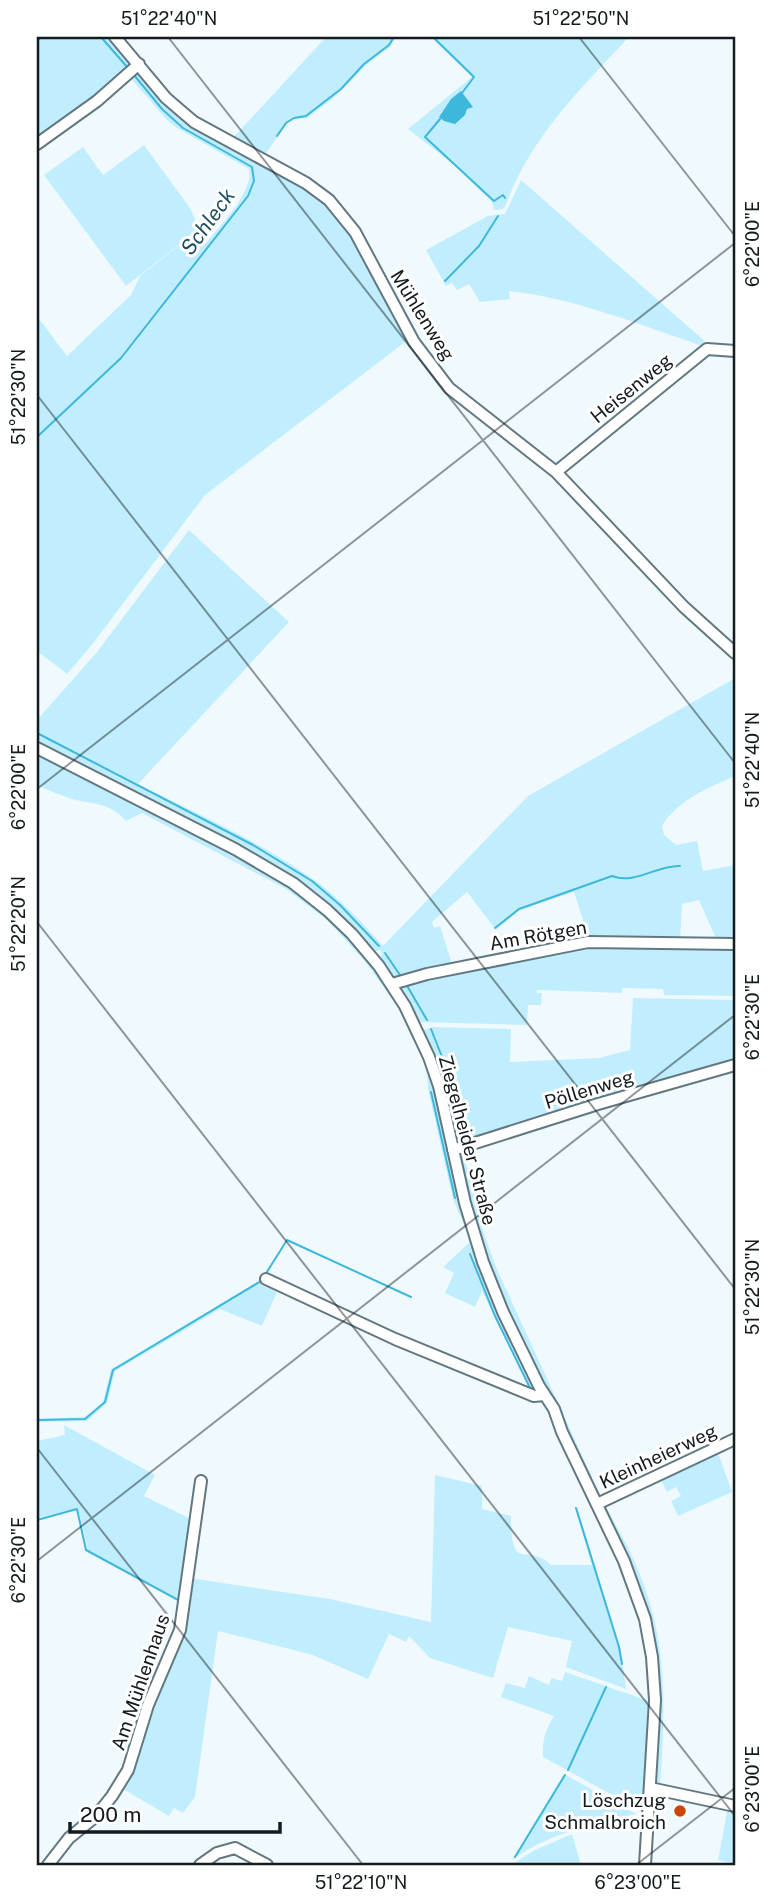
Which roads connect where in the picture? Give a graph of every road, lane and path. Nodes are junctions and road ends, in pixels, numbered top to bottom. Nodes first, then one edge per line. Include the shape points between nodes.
1 (115, 37) edge
2 (138, 66) junction
3 (37, 144) edge
4 (735, 351) edge
5 (556, 472) junction
6 (735, 653) edge
7 (37, 748) edge
8 (735, 944) edge
9 (392, 984) junction
10 (735, 1065) edge
11 (453, 1150) junction
12 (266, 1279) dead end
13 (544, 1395) junction
14 (735, 1439) edge
15 (201, 1481) dead end
16 (597, 1504) junction
17 (650, 1788) junction
18 (735, 1806) edge
19 (48, 1865) edge
20 (200, 1865) edge
21 (267, 1865) edge
22 (645, 1865) edge

1 - 2 street, Mühlenweg
2 - 3 street
2 - 5 street, Mühlenweg via 194,122 329,200 355,232 415,342 449,388
4 - 5 street, Heisenweg via 707,349
5 - 6 street, Mühlenweg via 684,607
7 - 9 street, Ziegelheider Straße via 293,883 352,934
8 - 9 street, Am Rötgen via 588,942
9 - 11 street, Ziegelheider Straße via 429,1057
10 - 11 street, Pöllenweg
11 - 13 street, Ziegelheider Straße via 483,1262
12 - 13 street via 421,1349 534,1396
13 - 16 street, Ziegelheider Straße
14 - 16 street, Kleinheierweg
15 - 19 street, Am Mühlenhaus via 180,1630 148,1705 128,1770 113,1796
16 - 17 street, Ziegelheider Straße via 633,1582 649,1638 655,1700
17 - 18 street
17 - 22 street, Ziegelheider Straße
20 - 21 street via 234,1848

